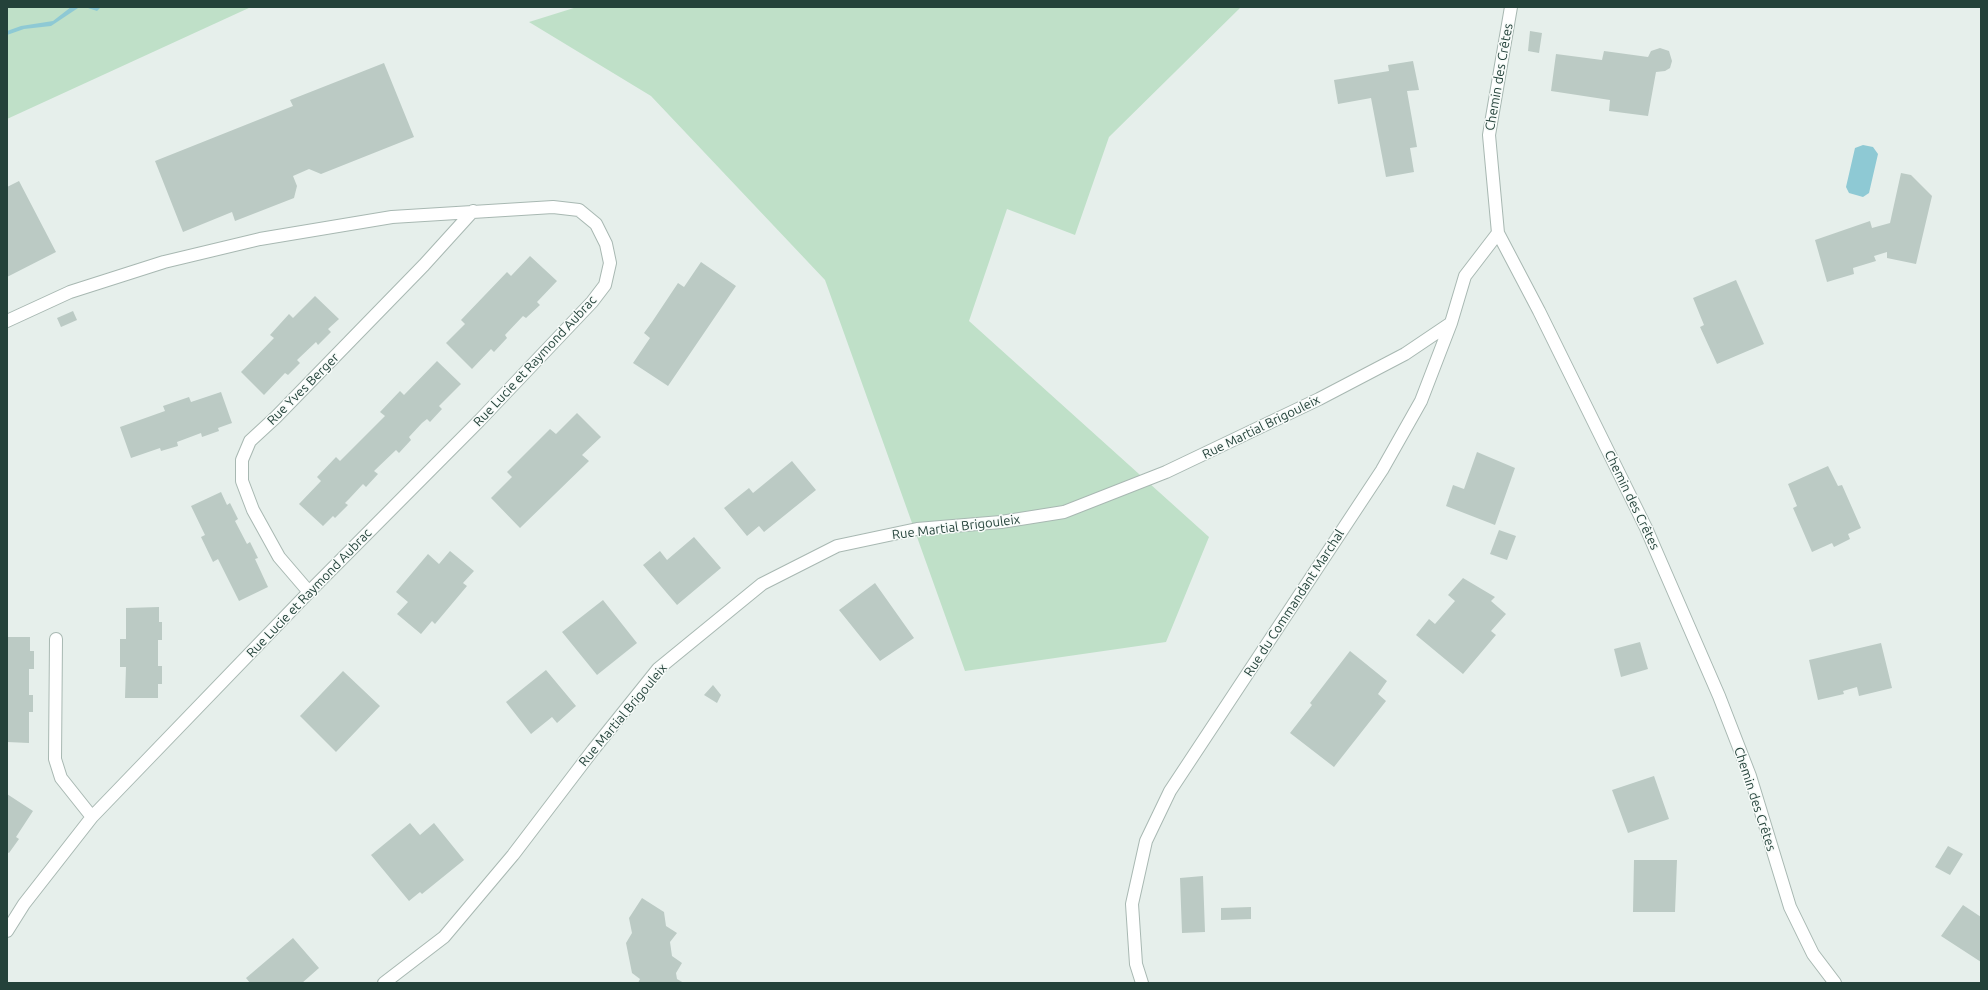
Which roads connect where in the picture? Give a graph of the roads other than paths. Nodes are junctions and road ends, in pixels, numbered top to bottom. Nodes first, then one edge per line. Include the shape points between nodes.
1 (1511, 7) edge
2 (473, 211) junction
3 (1498, 233) junction
4 (7, 321) edge
5 (1451, 323) junction
6 (309, 592) junction
7 (56, 639) dead end
8 (92, 817) junction
9 (7, 931) edge
10 (384, 983) edge
11 (1142, 983) edge
12 (1835, 983) edge

1 - 3 street, Chemin des Crêtes via 1489,135
2 - 4 street, Rue Lucie et Raymond Aubrac via 392,217 253,241 164,262 70,292
2 - 6 street, Rue Yves Berger via 413,277 250,441 242,460 242,482 253,510 279,557
2 - 6 street, Rue Lucie et Raymond Aubrac via 553,207 579,210 596,224 606,244 610,263 605,285 592,302 479,421
3 - 5 street, Rue du Commandant Marchal via 1465,276
3 - 12 street, Chemin des Crêtes via 1646,528 1719,696 1750,776 1790,907 1813,954
5 - 10 street, Rue Martial Brigouleix via 1405,354 1319,399 1166,472 1064,512 1001,522 917,529 837,546 762,584 658,669 513,855 444,937
5 - 11 street, Rue du Commandant Marchal via 1421,401 1382,470 1170,790 1146,841 1132,904 1136,964
6 - 8 street, Rue Lucie et Raymond Aubrac
7 - 8 street via 55,759 61,778
8 - 9 street, Rue Lucie et Raymond Aubrac via 24,904

